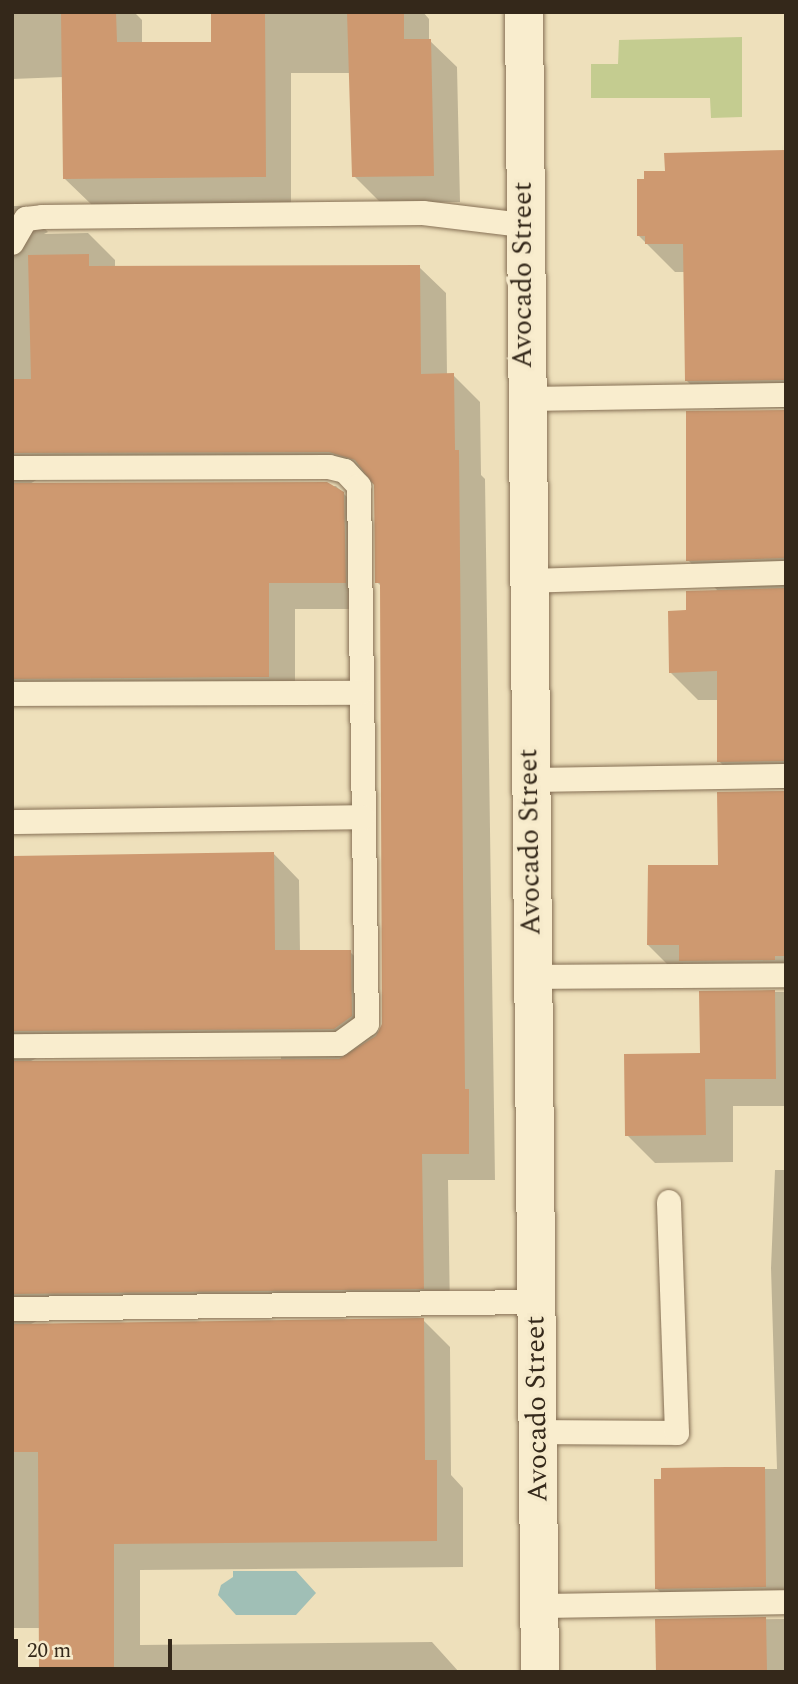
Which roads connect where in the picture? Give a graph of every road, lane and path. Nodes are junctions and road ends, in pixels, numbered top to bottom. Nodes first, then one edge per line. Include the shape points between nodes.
1 (524, 12) edge
2 (522, 225) junction
3 (12, 243) edge
4 (786, 395) edge
5 (524, 399) junction
6 (12, 468) edge
7 (786, 573) edge
8 (527, 581) junction
9 (361, 693) junction
10 (12, 694) edge
11 (786, 776) edge
12 (529, 780) junction
13 (363, 817) junction
14 (12, 822) edge
15 (786, 975) edge
16 (531, 977) junction
17 (12, 1046) edge
18 (669, 1202) dead end
19 (536, 1302) junction
20 (12, 1309) edge
21 (537, 1432) junction
22 (786, 1602) edge
23 (539, 1606) junction
24 (540, 1672) edge

1 - 2 street, Avocado Street
2 - 3 lane via 424,213 43,217 26,219
2 - 5 street, Avocado Street
4 - 5 lane
5 - 8 street, Avocado Street
6 - 9 lane via 329,467 345,471 359,486
7 - 8 lane
8 - 12 street, Avocado Street
9 - 10 lane
9 - 13 lane
11 - 12 lane
12 - 16 street, Avocado Street
13 - 14 lane
13 - 17 lane via 366,1024 339,1044
15 - 16 lane
16 - 19 street, Avocado Street
18 - 21 lane via 677,1433
19 - 20 lane
19 - 21 street, Avocado Street
21 - 23 street, Avocado Street
22 - 23 lane
23 - 24 street, Avocado Street

